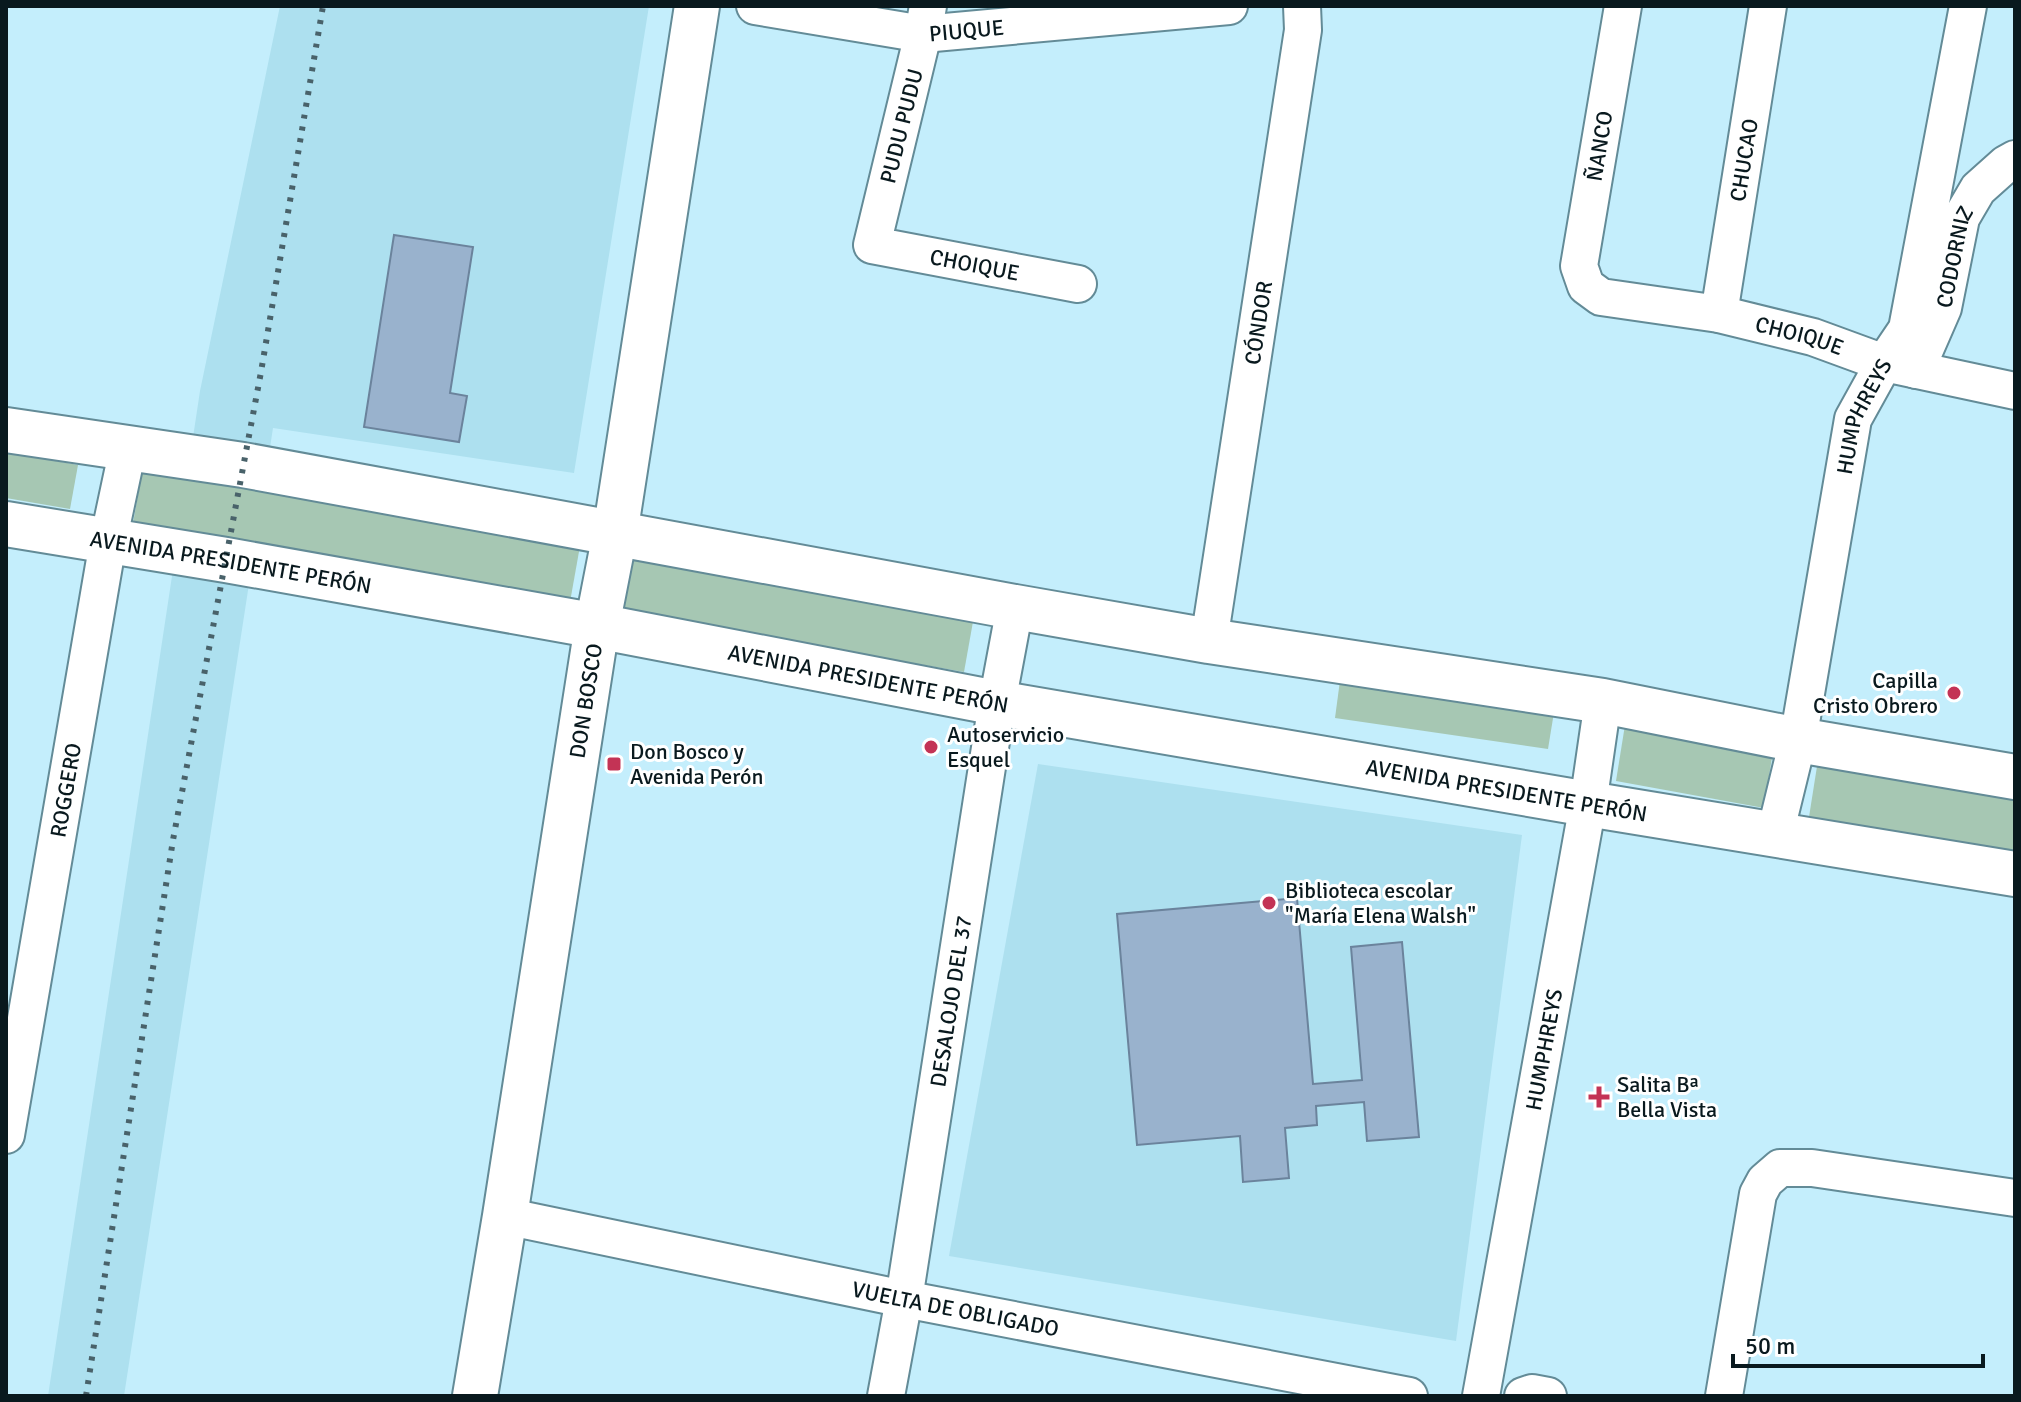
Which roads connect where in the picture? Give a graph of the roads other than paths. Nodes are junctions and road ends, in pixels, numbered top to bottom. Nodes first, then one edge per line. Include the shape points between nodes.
1 (697, 6) edge
2 (755, 6) edge
3 (1229, 6) edge
4 (1302, 6) edge
5 (1623, 6) edge
6 (1768, 6) edge
7 (1968, 6) edge
8 (926, 20) edge
9 (2015, 159) edge
10 (872, 245) joint
11 (1078, 284) dead end
12 (1586, 286) joint
13 (1719, 314) junction
14 (1900, 366) junction
15 (2015, 391) edge
16 (6, 430) edge
17 (128, 448) junction
18 (6, 524) edge
19 (615, 534) junction
20 (108, 542) junction
21 (1015, 607) junction
22 (597, 626) junction
23 (1209, 641) junction
24 (1603, 701) junction
25 (997, 703) junction
26 (1798, 740) junction
27 (2015, 777) edge
28 (1588, 804) junction
29 (1775, 834) junction
30 (2015, 874) edge
31 (6, 1134) edge
32 (2015, 1198) edge
33 (505, 1216) junction
34 (904, 1299) junction
35 (475, 1396) edge
36 (886, 1396) edge
37 (1409, 1396) edge
38 (1481, 1396) edge
39 (1523, 1396) edge
40 (1548, 1396) edge
41 (1724, 1396) edge

1 - 19 street, DON BOSCO
2 - 8 street, PIUQUE
3 - 8 street, PIUQUE
4 - 23 street, CÓNDOR via 1303,30
5 - 12 street, ÑANCO via 1579,266
6 - 13 street, CHUCAO
7 - 14 street, HUMPHREYS
8 - 10 street, PUDU PUDU
9 - 14 street, CODORNIZ via 1978,189 1961,218 1943,308
10 - 11 street, CHOIQUE
12 - 13 street, CHOIQUE via 1601,297
13 - 14 street, CHOIQUE
14 - 15 street, CHOIQUE
14 - 26 street, HUMPHREYS via 1853,419
16 - 17 street
17 - 19 street
17 - 20 street, ROGGERO
18 - 20 street, AVENIDA PRESIDENTE PERÓN
19 - 21 street
19 - 22 street, DON BOSCO
20 - 22 street, AVENIDA PRESIDENTE PERÓN
20 - 31 street, ROGGERO
21 - 23 street
21 - 25 street, DESALOJO DEL 37
22 - 25 street, AVENIDA PRESIDENTE PERÓN
22 - 33 street, DON BOSCO
23 - 24 street
24 - 26 street
24 - 28 street, HUMPHREYS
25 - 28 street, AVENIDA PRESIDENTE PERÓN
25 - 34 street, DESALOJO DEL 37
26 - 27 street
26 - 29 street, HUMPHREYS
28 - 29 street, AVENIDA PRESIDENTE PERÓN
28 - 38 street, HUMPHREYS
29 - 30 street, AVENIDA PRESIDENTE PERÓN
32 - 41 street via 1812,1168 1780,1168 1758,1194
33 - 34 street, VUELTA DE OBLIGADO
33 - 35 street, DON BOSCO
34 - 36 street, DESALOJO DEL 37
34 - 37 street, VUELTA DE OBLIGADO
39 - 40 street

